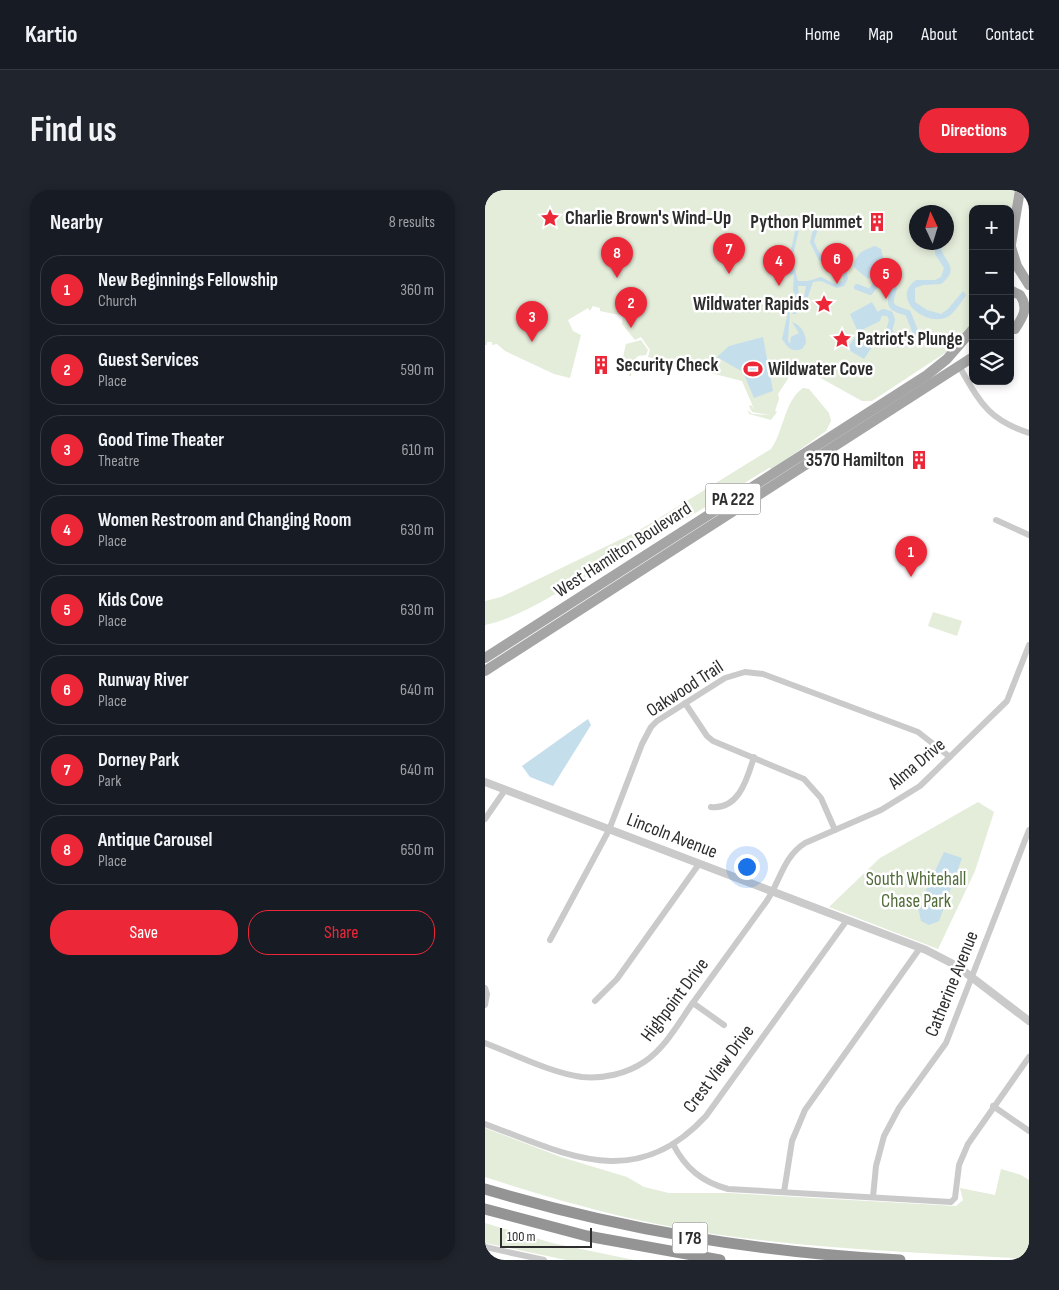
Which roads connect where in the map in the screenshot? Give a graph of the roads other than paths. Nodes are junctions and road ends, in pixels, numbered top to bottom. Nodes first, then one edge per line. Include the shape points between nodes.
1 (1020, 190) edge
2 (1014, 229) edge
3 (1012, 250) edge
4 (1029, 285) edge
5 (1014, 292) edge
6 (1029, 320) edge
7 (1014, 330) edge
8 (1014, 330) edge
9 (969, 334) edge
10 (969, 360) edge
11 (959, 366) junction
12 (1029, 433) edge
13 (996, 520) dead end
14 (1029, 536) edge
15 (1029, 644) edge
16 (485, 658) edge
17 (1026, 666) edge
18 (485, 671) edge
19 (685, 703) junction
20 (950, 757) junction
21 (753, 758) junction
22 (485, 782) edge
23 (505, 790) junction
24 (711, 807) dead end
25 (485, 819) edge
26 (609, 830) junction
27 (835, 830) junction
28 (1029, 830) edge
29 (1020, 853) junction
30 (1029, 853) edge
31 (699, 864) junction
32 (773, 892) junction
33 (847, 920) junction
34 (550, 940) dead end
35 (920, 948) junction
36 (971, 978) junction
37 (485, 988) edge
38 (595, 1001) dead end
39 (693, 1003) junction
40 (485, 1004) edge
41 (1029, 1021) edge
42 (724, 1025) dead end
43 (485, 1043) edge
44 (1029, 1057) edge
45 (993, 1106) junction
46 (485, 1124) edge
47 (1029, 1131) edge
48 (673, 1144) junction
49 (485, 1189) edge
50 (784, 1192) junction
51 (873, 1197) junction
52 (485, 1209) edge
53 (485, 1247) edge
54 (544, 1260) edge
55 (720, 1260) edge
56 (900, 1260) edge

1 - 2 main road
3 - 4 main road
5 - 7 main road via 1025,304 1023,316
6 - 8 main road
9 - 16 main road, West Hamilton Boulevard / PA 222 via 947,359 923,377
10 - 11 main road, West Hamilton Boulevard / PA 222
11 - 12 street via 992,415
11 - 18 main road, West Hamilton Boulevard / PA 222
13 - 14 street
15 - 17 street, Alma Drive
17 - 20 street, Alma Drive via 1007,701
19 - 20 street, Oakwood Trail via 736,673 754,672 918,732
19 - 21 street via 713,741
19 - 26 street, Oakwood Trail via 657,720 646,735
20 - 27 street, Alma Drive via 906,796
21 - 24 street via 746,782 736,797 725,806
21 - 27 street via 804,779 821,798
22 - 23 street, Lincoln Avenue
23 - 25 street
23 - 26 street, Lincoln Avenue
26 - 31 street, Lincoln Avenue
26 - 34 street, Oakwood Trail
27 - 32 street, Alma Drive via 795,851 785,864
28 - 29 street, Catherine Avenue
29 - 30 street
29 - 36 street, Catherine Avenue
31 - 32 street, Lincoln Avenue
31 - 38 street via 617,979
32 - 33 street, Lincoln Avenue
32 - 39 street, Highpoint Drive
33 - 35 street, Lincoln Avenue
33 - 48 street, Crest View Drive via 706,1116
35 - 36 street, Lincoln Avenue via 957,966
35 - 50 street via 805,1110 792,1141
36 - 41 street, Lincoln Avenue
36 - 51 street, Catherine Avenue via 946,1043 899,1108 884,1136 876,1166
37 - 40 street
39 - 42 street
39 - 43 street, Highpoint Drive via 655,1053 637,1066 616,1074 594,1077 569,1074
44 - 45 street
45 - 47 street
45 - 51 street via 963,1154 956,1196 951,1202
46 - 48 street, Crest View Drive via 571,1156 600,1162 638,1158
48 - 50 street via 690,1169 709,1182 733,1190
49 - 56 highway, I 78 via 571,1214 696,1239 813,1254
50 - 51 street
52 - 55 highway, I 78 via 587,1236
53 - 54 street

